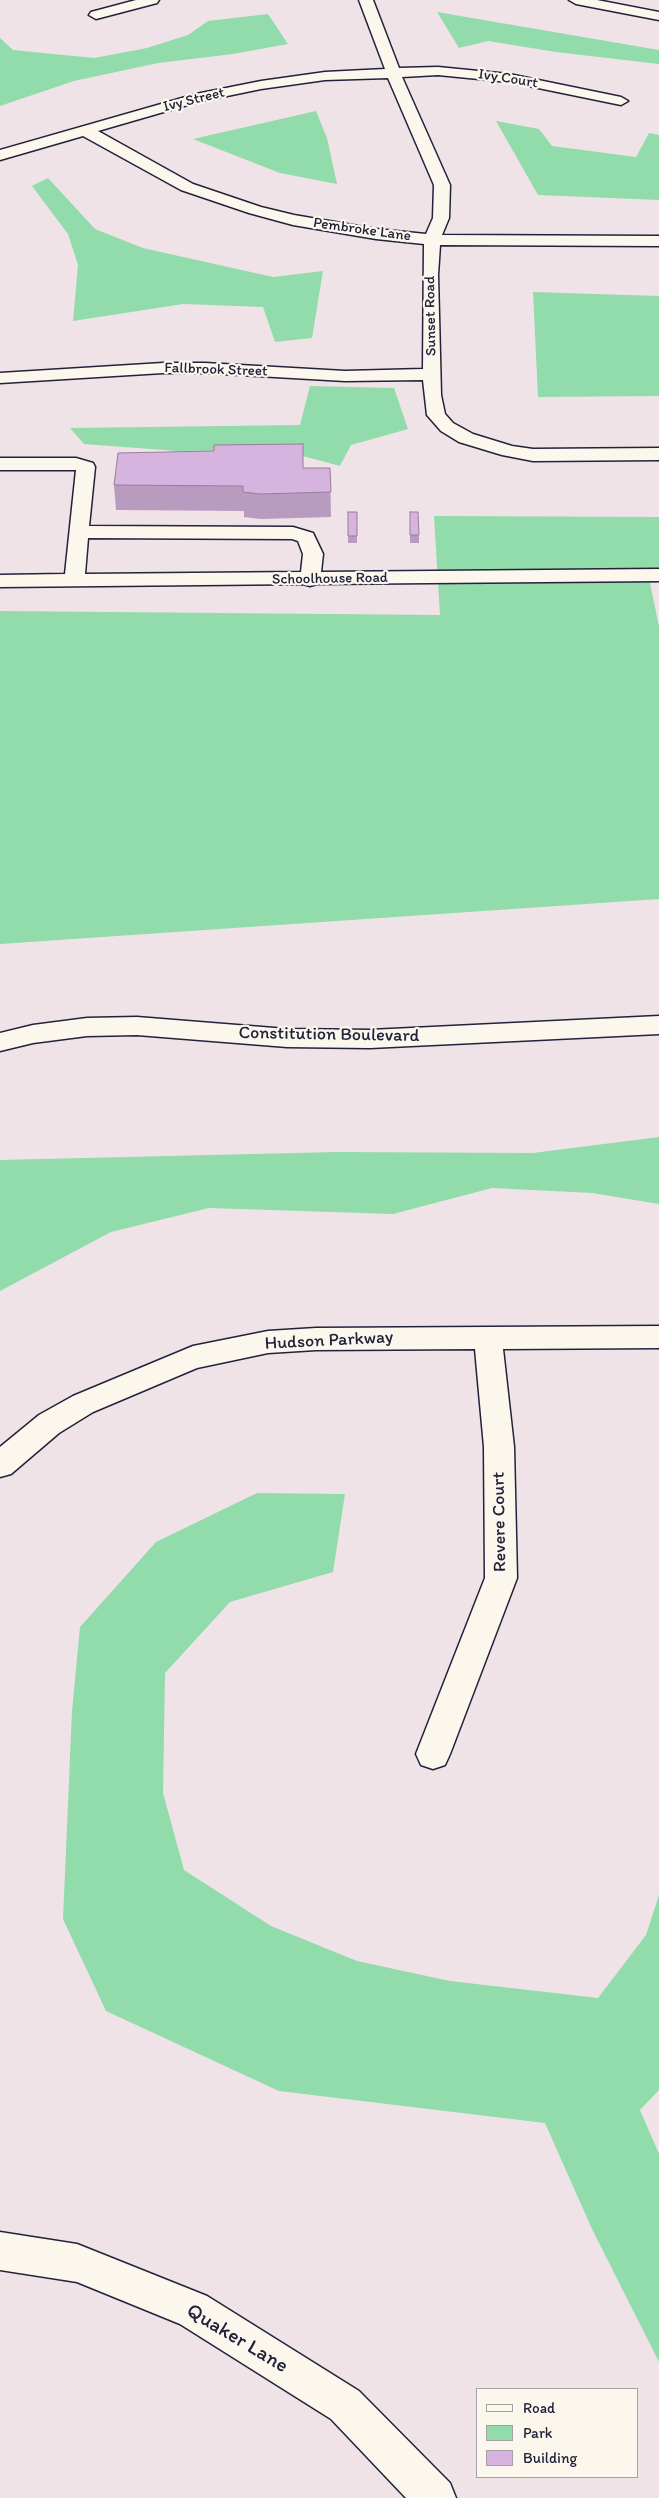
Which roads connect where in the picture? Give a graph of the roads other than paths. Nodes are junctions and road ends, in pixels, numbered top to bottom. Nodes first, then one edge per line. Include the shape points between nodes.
1 (152, 0) edge
2 (366, 0) edge
3 (576, 0) edge
4 (96, 15) dead end
5 (659, 16) edge
6 (393, 72) junction
7 (621, 101) dead end
8 (86, 131) junction
9 (0, 155) edge
10 (432, 240) junction
11 (659, 241) edge
12 (432, 374) junction
13 (0, 378) edge
14 (659, 454) edge
15 (0, 464) edge
16 (79, 532) junction
17 (659, 575) edge
18 (74, 580) junction
19 (310, 580) junction
20 (0, 581) edge
21 (659, 1024) edge
22 (0, 1042) edge
23 (659, 1337) edge
24 (488, 1338) junction
25 (0, 1465) edge
26 (433, 1754) dead end
27 (0, 2251) edge
28 (435, 2498) edge

1 - 4 street
2 - 6 street, Sunset Road
3 - 5 street
6 - 7 street, Ivy Court via 438,70 483,74
6 - 8 street, Ivy Street via 261,84 196,98
6 - 10 street, Sunset Road via 442,185 442,218
8 - 9 street, Ivy Street
8 - 10 street, Pembroke Lane via 187,187 246,208 376,234
10 - 11 street, Pembroke Lane
10 - 12 street, Sunset Road
12 - 13 street, Fallbrook Street via 346,376 163,368
12 - 14 street, Sunset Road via 436,415 447,427 466,438 533,455
15 - 16 street via 76,464 86,467
16 - 18 street
16 - 19 street via 293,533 306,537 312,554
17 - 19 street, Schoolhouse Road
18 - 19 street, Schoolhouse Road
18 - 20 street, Schoolhouse Road
21 - 22 street, Constitution Boulevard via 370,1038 287,1038 137,1026 33,1034
23 - 24 street, Hudson Parkway
24 - 25 street, Hudson Parkway via 268,1342 193,1357 83,1404 49,1424
24 - 26 street, Revere Court via 499,1448 501,1578
27 - 28 street, Quaker Lane via 77,2263 193,2310 344,2405

